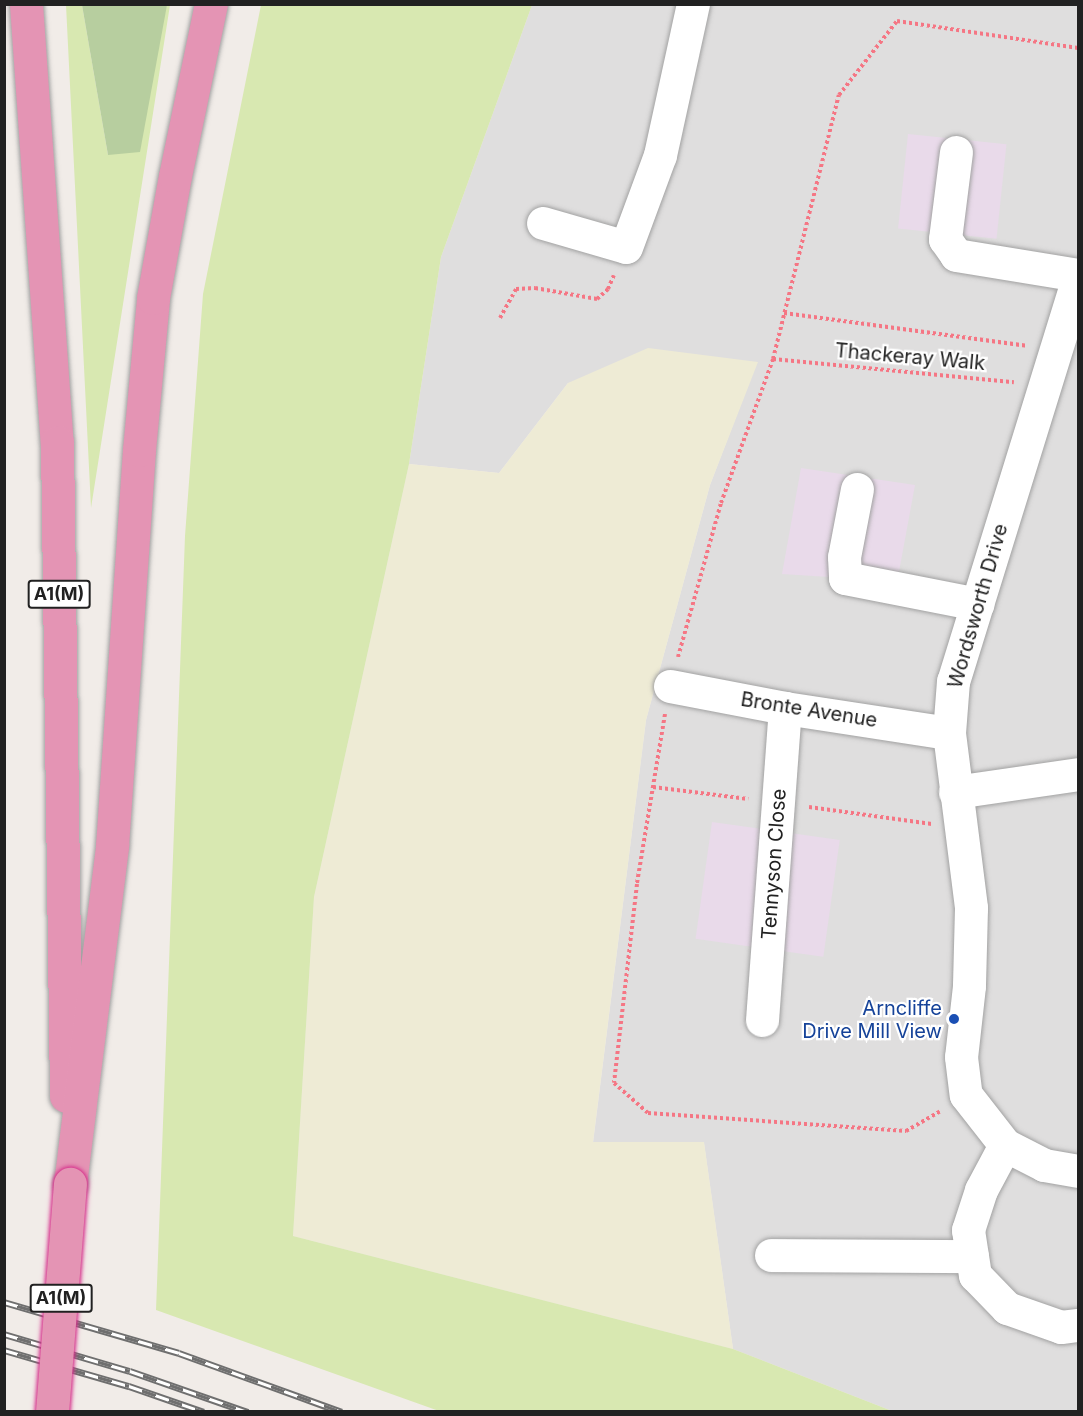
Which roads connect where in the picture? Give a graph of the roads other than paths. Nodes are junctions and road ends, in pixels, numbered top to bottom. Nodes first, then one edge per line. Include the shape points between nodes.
1 (26, 4) edge
2 (211, 4) edge
3 (693, 4) edge
4 (956, 152) dead end
5 (543, 223) dead end
6 (1078, 277) edge
7 (857, 489) dead end
8 (976, 604) junction
9 (670, 686) dead end
10 (785, 708) junction
11 (949, 733) junction
12 (1078, 774) edge
13 (955, 792) junction
14 (762, 1020) dead end
15 (1005, 1145) junction
16 (1078, 1171) edge
17 (70, 1184) junction
18 (771, 1255) dead end
19 (972, 1256) junction
20 (1078, 1325) edge
21 (52, 1412) edge

1 - 17 highway, A1(M) via 57,442 63,1051
2 - 17 highway via 153,298 112,846
3 - 5 street via 660,154 626,247
4 - 6 street via 945,239 956,255
6 - 8 street, Wordsworth Drive
7 - 8 street via 844,557 845,578
8 - 11 street, Wordsworth Drive via 953,681
9 - 10 street, Bronte Avenue
10 - 11 street, Bronte Avenue
10 - 14 street, Tennyson Close
11 - 13 street, Wordsworth Drive
12 - 13 street
13 - 15 street, Wordsworth Drive via 971,908 969,986 961,1057 966,1095
15 - 16 street via 1044,1166
15 - 19 street via 981,1190 968,1230
17 - 21 highway, A1(M), bridge
18 - 19 street
19 - 20 street via 975,1275 1007,1308 1061,1327

